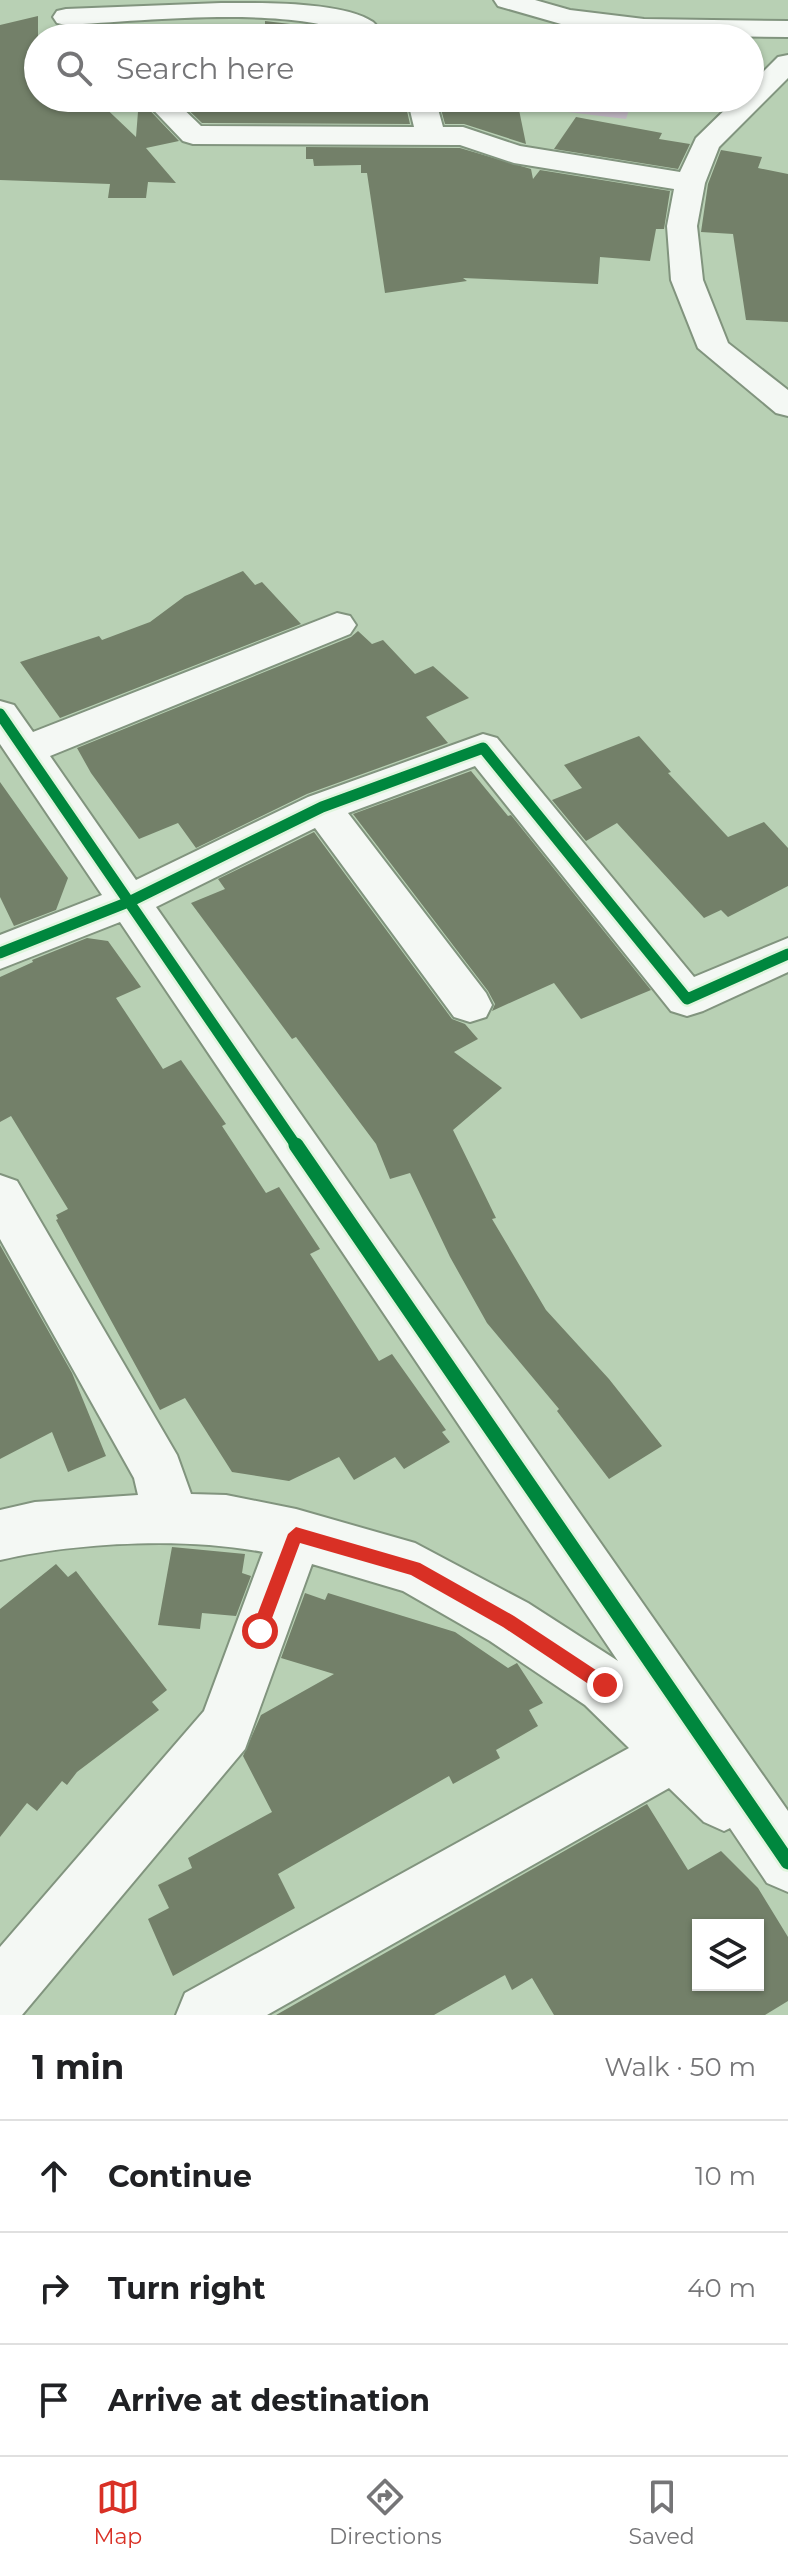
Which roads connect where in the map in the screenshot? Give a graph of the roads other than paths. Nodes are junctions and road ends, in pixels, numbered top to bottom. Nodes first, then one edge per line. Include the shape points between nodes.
1 (507, 0) edge
2 (662, 0) edge
3 (61, 8) edge
4 (76, 24) edge
5 (354, 24) edge
6 (619, 24) edge
7 (646, 24) edge
8 (764, 29) edge
9 (788, 29) edge
10 (788, 63) edge
11 (764, 87) edge
12 (170, 112) edge
13 (425, 112) edge
14 (738, 112) edge
15 (431, 136) junction
16 (690, 183) junction
17 (788, 406) edge
18 (337, 625) dead end
19 (13, 732) edge
20 (322, 807) junction
21 (131, 901) junction
22 (0, 953) edge
23 (788, 954) edge
24 (470, 1005) dead end
25 (0, 1195) edge
26 (170, 1518) junction
27 (296, 1534) junction
28 (0, 1535) edge
29 (674, 1754) junction
30 (788, 1864) edge
31 (0, 1994) edge
32 (207, 2015) edge

1 - 6 street via 568,18
2 - 7 street
3 - 4 street
3 - 5 street via 301,12
8 - 9 street
10 - 11 street
12 - 15 street via 193,135
13 - 15 street
14 - 16 street via 706,144
15 - 16 street via 463,136 514,154
16 - 17 street via 682,226 687,280 714,348
18 - 19 street
19 - 21 street
20 - 21 street
20 - 23 street via 483,748 687,999
20 - 24 street
21 - 22 street
21 - 30 street
25 - 26 street via 159,1472
26 - 27 street via 226,1520
26 - 28 street via 35,1527
27 - 29 street via 415,1569 509,1622 605,1685
27 - 31 street via 225,1729
29 - 30 street
29 - 32 street

